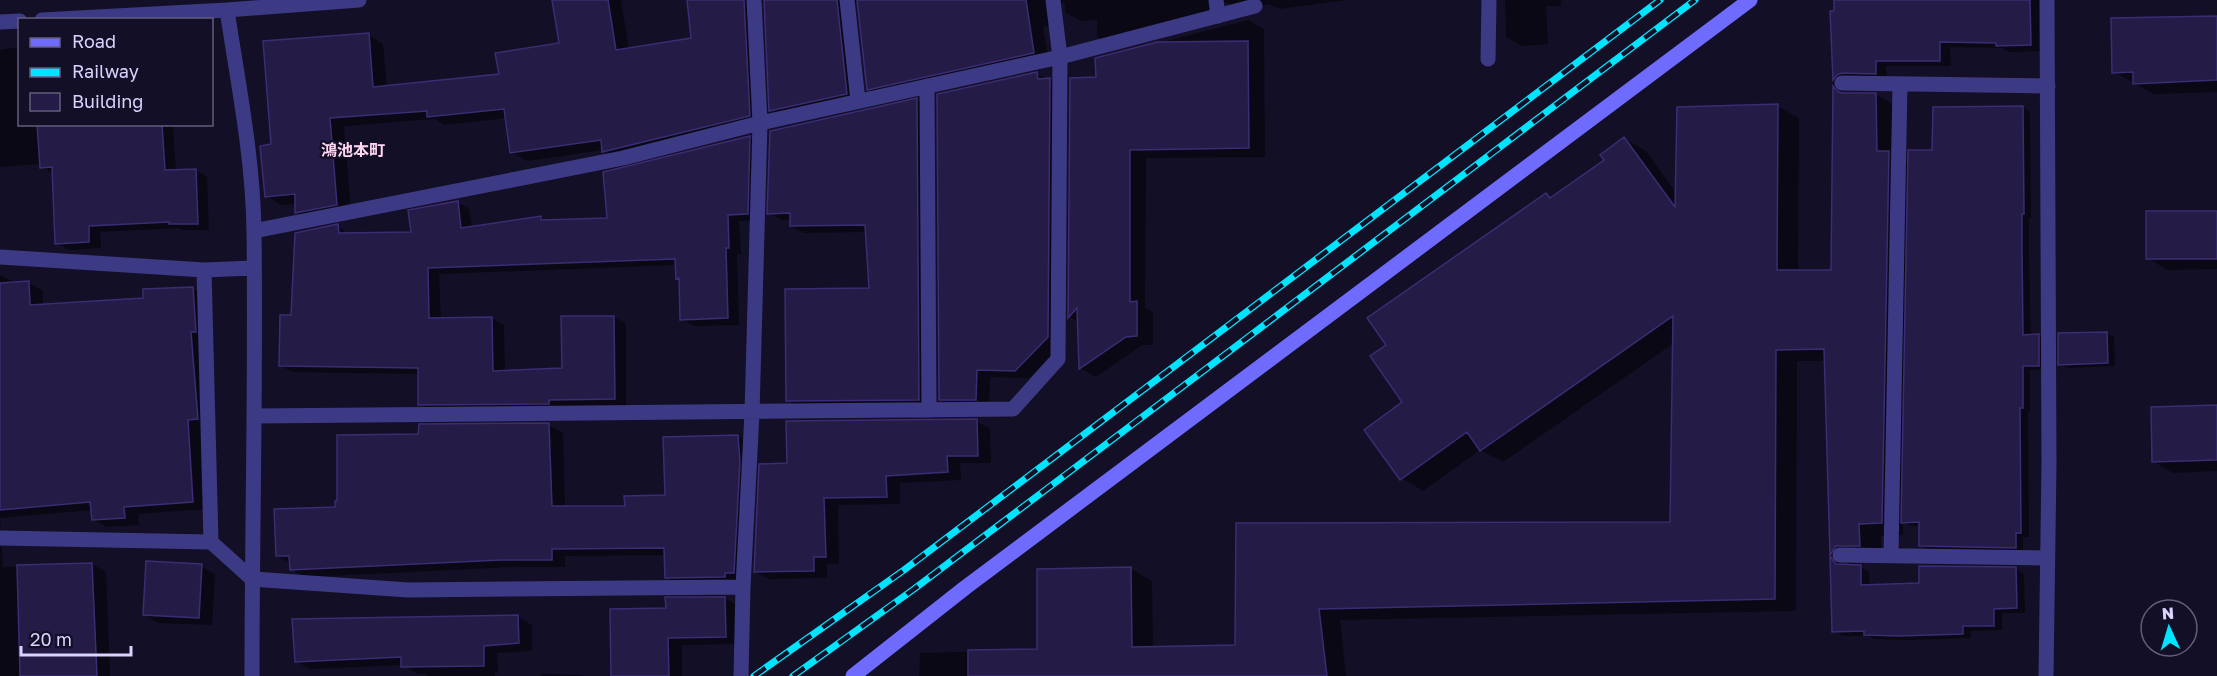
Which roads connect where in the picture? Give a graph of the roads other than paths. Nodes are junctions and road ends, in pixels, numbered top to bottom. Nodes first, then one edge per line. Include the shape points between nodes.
1 (359, 0) edge
2 (754, 0) edge
3 (847, 0) edge
4 (1053, 0) edge
5 (1216, 0) edge
6 (1489, 0) edge
7 (1750, 0) edge
8 (2047, 0) edge
9 (1255, 6) dead end
10 (226, 10) junction
11 (1218, 16) junction
12 (79, 18) edge
13 (18, 21) edge
14 (0, 22) edge
15 (1060, 57) junction
16 (1488, 59) dead end
17 (1842, 83) dead end
18 (1900, 84) junction
19 (927, 86) junction
20 (2048, 86) junction
21 (858, 101) junction
22 (760, 123) junction
23 (254, 231) junction
24 (0, 257) edge
25 (253, 268) junction
26 (204, 270) junction
27 (928, 410) junction
28 (752, 413) junction
29 (255, 416) junction
30 (0, 538) edge
31 (211, 542) junction
32 (1840, 555) dead end
33 (1891, 555) junction
34 (2047, 558) junction
35 (252, 579) junction
36 (743, 587) junction
37 (252, 676) edge
38 (741, 676) edge
39 (853, 676) edge
40 (2046, 676) edge

1 - 10 street
2 - 22 street
3 - 21 street
4 - 15 street
5 - 11 street
6 - 16 street
7 - 39 street via 966,587
8 - 20 street
9 - 11 street
10 - 12 street
10 - 23 street via 248,153
11 - 15 street
13 - 14 street
15 - 19 street
15 - 27 street via 1058,359 1013,409
17 - 18 street
18 - 20 street
18 - 33 street
19 - 21 street
19 - 27 street
20 - 34 street
21 - 22 street
22 - 23 street via 623,158
22 - 28 street
23 - 25 street
24 - 26 street
25 - 26 street
25 - 29 street
26 - 31 street
27 - 28 street
28 - 29 street
28 - 36 street
29 - 35 street
30 - 31 street
31 - 35 street
32 - 33 street
33 - 34 street
34 - 40 street
35 - 36 street via 408,590
35 - 37 street
36 - 38 street

